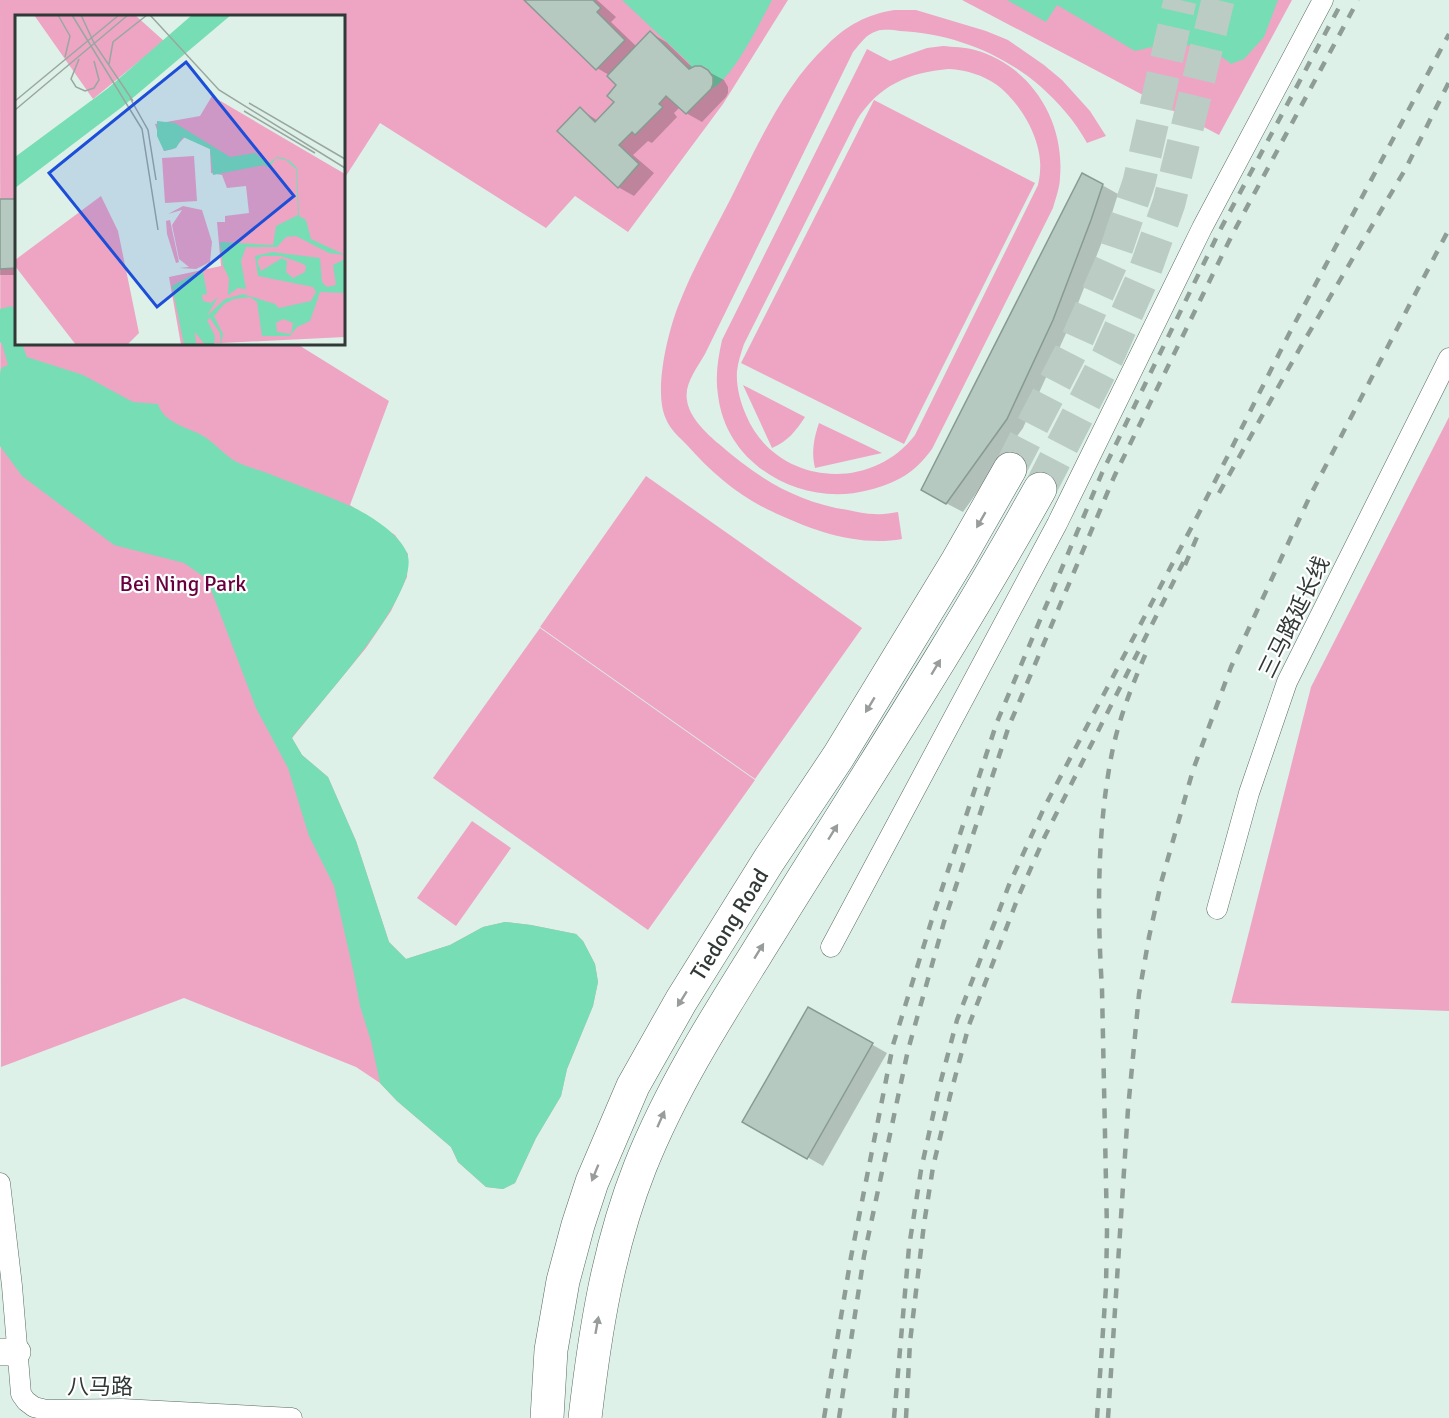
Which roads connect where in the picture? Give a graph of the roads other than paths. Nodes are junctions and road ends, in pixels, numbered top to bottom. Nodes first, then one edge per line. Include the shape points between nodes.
1 (1323, 0) edge
2 (1449, 358) edge
3 (1010, 469) tunnel mouth
4 (1041, 489) tunnel mouth
5 (1217, 909) dead end
6 (831, 947) dead end
7 (0, 1183) edge
8 (6, 1287) edge
9 (551, 1350) junction
10 (8, 1352) edge
11 (589, 1383) junction
12 (292, 1418) edge
13 (537, 1418) edge
14 (547, 1418) edge
15 (585, 1418) edge
16 (590, 1418) edge

1 - 6 street via 1202,228 1057,524
2 - 5 street, 三马路延长线 via 1287,682 1249,793
3 -> 9 highway, Tiedong Road via 838,757 686,992 633,1086 578,1225
11 -> 4 highway, Tiedong Road via 596,1328 623,1215 663,1113
7 - 8 street, 八马路
8 - 10 street, 八马路
9 - 13 highway
9 - 14 highway, Tiedong Road
10 - 12 street, 八马路 via 21,1394 34,1407 46,1410 122,1409
11 - 15 highway, Tiedong Road
11 - 16 highway

